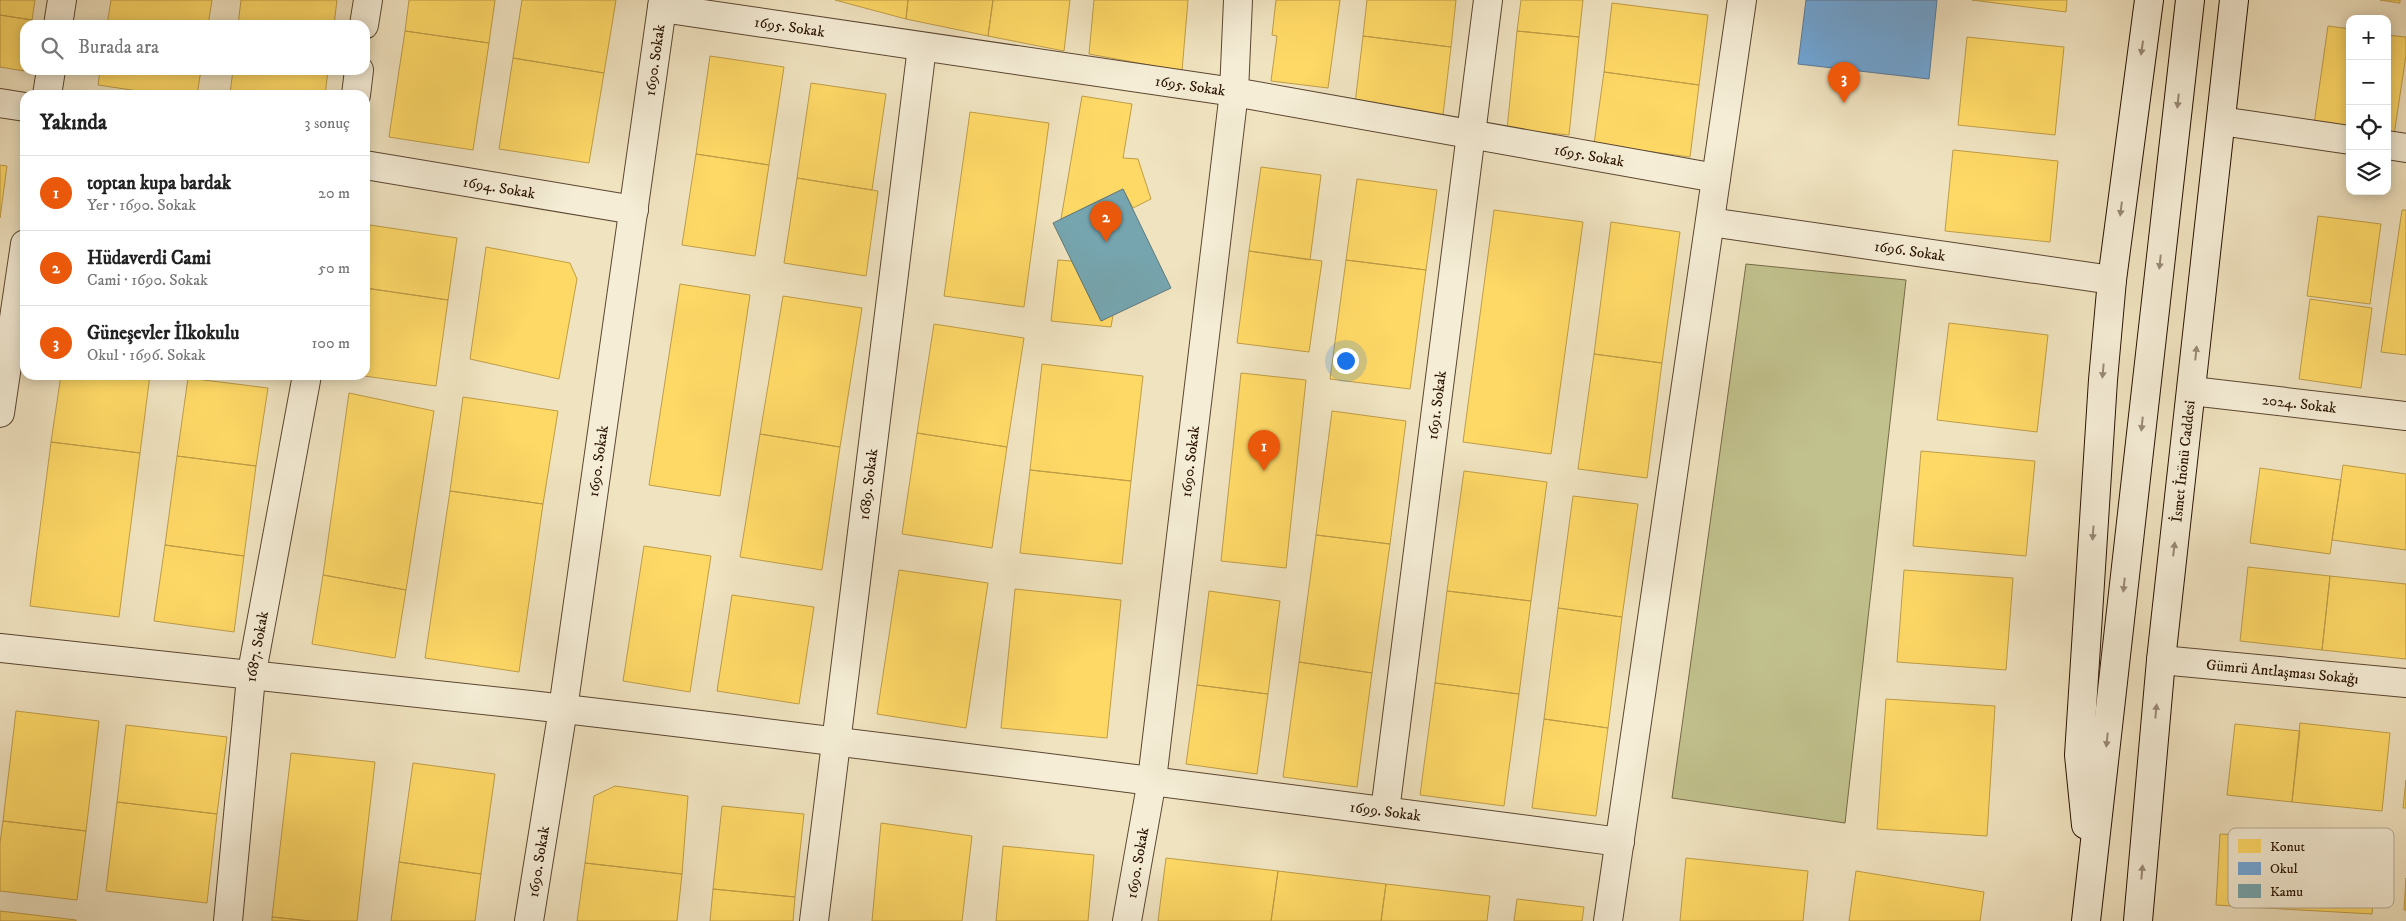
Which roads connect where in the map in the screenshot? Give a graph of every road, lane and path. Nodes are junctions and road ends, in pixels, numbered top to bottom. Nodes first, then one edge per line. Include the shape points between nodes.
1 (62, 0) edge
2 (368, 0) edge
3 (1238, 0) edge
4 (1488, 0) edge
5 (1742, 0) edge
6 (2149, 0) edge
7 (2190, 0) edge
8 (2234, 0) edge
9 (663, 4) edge
10 (59, 20) edge
11 (365, 20) edge
12 (922, 46) junction
13 (50, 75) edge
14 (358, 75) edge
15 (48, 90) edge
16 (357, 90) edge
17 (1234, 92) junction
18 (0, 103) edge
19 (20, 106) edge
20 (2221, 121) junction
21 (1472, 135) junction
22 (2346, 139) edge
23 (2391, 146) edge
24 (2406, 148) edge
25 (370, 166) edge
26 (1716, 178) junction
27 (634, 210) junction
28 (1710, 222) junction
29 (20, 278) edge
30 (2112, 280) junction
31 (307, 380) edge
32 (2192, 391) junction
33 (0, 414) edge
34 (2406, 416) edge
35 (0, 648) edge
36 (2161, 660) junction
37 (251, 677) junction
38 (2406, 683) edge
39 (564, 709) junction
40 (837, 742) junction
41 (1152, 780) junction
42 (1386, 811) junction
43 (1620, 842) junction
44 (2091, 879) junction
45 (228, 921) edge
46 (529, 921) edge
47 (814, 921) edge
48 (1127, 921) edge
49 (1608, 921) edge
50 (2086, 921) edge
51 (2138, 921) edge

1 - 10 street
2 - 11 street
3 - 17 street, 1690. Sokak
4 - 21 street, 1691. Sokak
5 - 26 street
6 -> 30 street
7 -> 44 street
8 - 20 street, İsmet İnönü Caddesi
9 - 12 street, 1695. Sokak
9 - 27 street, 1690. Sokak
12 - 17 street, 1695. Sokak
12 - 40 street, 1689. Sokak
13 - 15 street
14 - 16 street
17 - 21 street, 1695. Sokak
17 - 41 street, 1690. Sokak
18 - 19 street
20 - 22 street
32 -> 20 street, İsmet İnönü Caddesi
21 - 26 street, 1695. Sokak
21 - 42 street, 1691. Sokak
23 - 24 street
25 - 27 street, 1694. Sokak
26 - 28 street
27 - 39 street, 1690. Sokak
28 - 30 street, 1696. Sokak
28 - 43 street
29 - 33 street
30 -> 44 street via 2102,380 2079,755
31 - 37 street, 1687. Sokak
32 - 34 street, 2024. Sokak
36 -> 32 street, İsmet İnönü Caddesi
35 - 37 street, 1699. Sokak
36 - 38 street, Gümrü Antlaşması Sokağı
51 -> 36 street, İsmet İnönü Caddesi
37 - 39 street, 1699. Sokak
37 - 45 street, 1687. Sokak
39 - 40 street, 1699. Sokak
39 - 46 street, 1690. Sokak
40 - 41 street, 1699. Sokak
40 - 47 street, 1689. Sokak
41 - 42 street, 1699. Sokak
41 - 48 street, 1690. Sokak
42 - 43 street, 1699. Sokak
43 - 49 street
44 - 50 street

